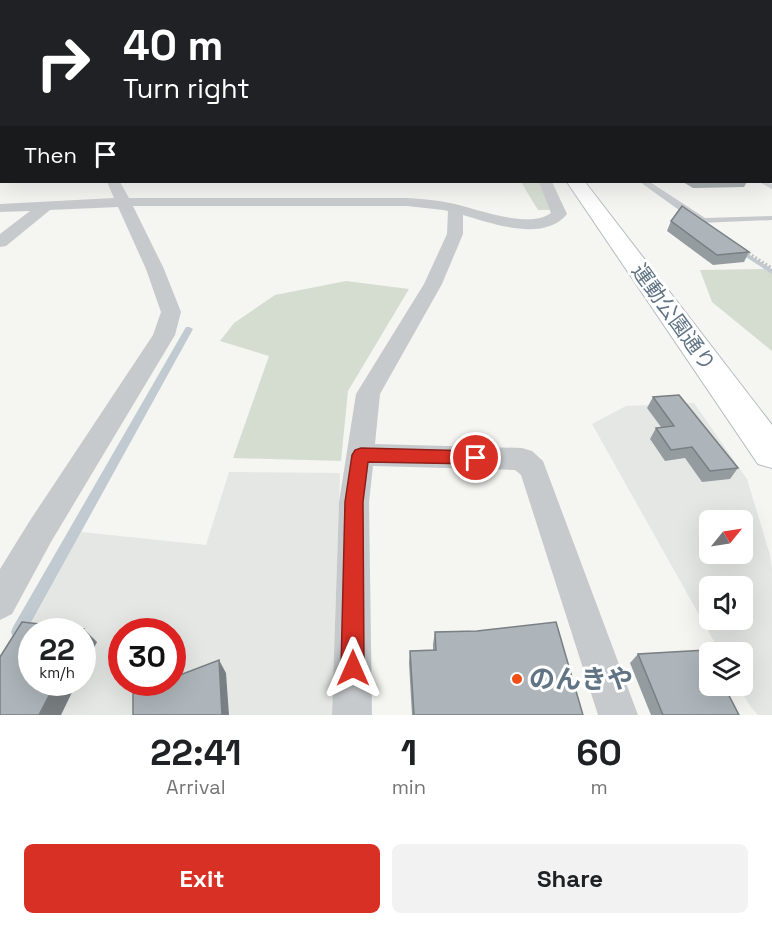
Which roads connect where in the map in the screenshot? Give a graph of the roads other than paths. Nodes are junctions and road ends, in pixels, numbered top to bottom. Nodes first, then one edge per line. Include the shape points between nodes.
1 (546, 183) edge
2 (577, 183) edge
3 (648, 183) edge
4 (118, 192) edge
5 (46, 206) junction
6 (0, 208) edge
7 (455, 208) junction
8 (772, 218) edge
9 (0, 242) edge
10 (772, 453) edge
11 (361, 455) junction
12 (0, 602) edge
13 (352, 715) edge
14 (618, 715) edge

1 - 7 street via 559,214 550,221 522,223
2 - 10 street, 運動公園通り
3 - 8 lane via 704,220
4 - 5 street
4 - 7 street via 407,202
4 - 12 street via 171,312 164,335
5 - 6 street
5 - 9 street
7 - 11 street via 455,234 433,284 368,393
11 - 13 street via 354,502
11 - 14 street via 522,459 533,469

